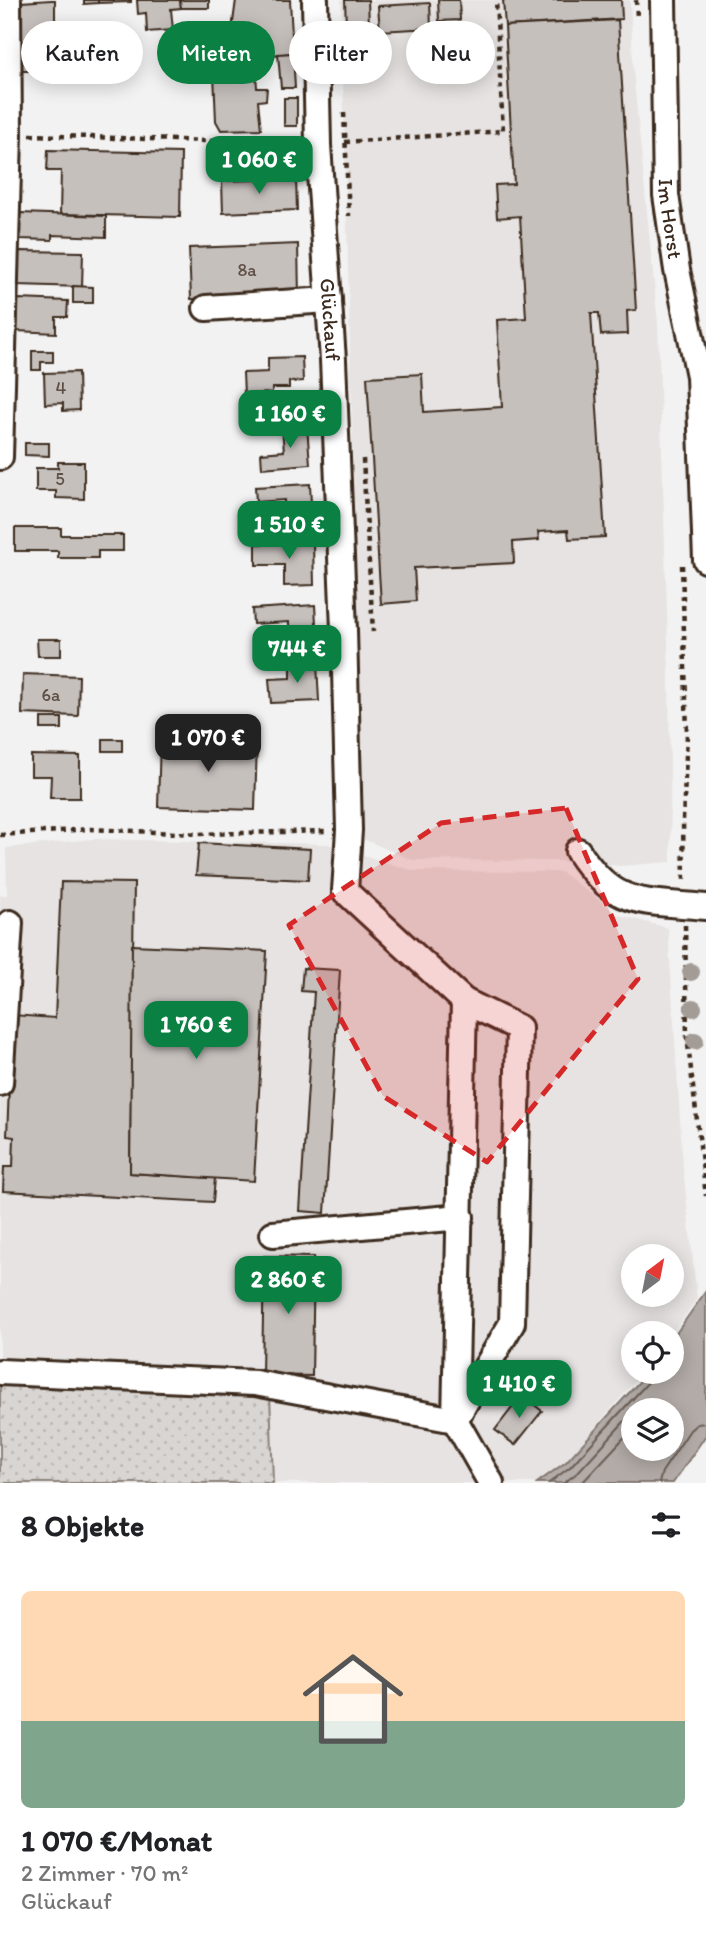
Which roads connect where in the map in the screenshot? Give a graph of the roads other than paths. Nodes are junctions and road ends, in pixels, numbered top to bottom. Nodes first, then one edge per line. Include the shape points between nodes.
1 (8, 0) edge
2 (315, 0) edge
3 (663, 0) edge
4 (329, 300) junction
5 (206, 308) dead end
6 (0, 457) edge
7 (694, 559) edge
8 (578, 851) dead end
9 (695, 906) edge
10 (10, 923) dead end
11 (464, 1001) junction
12 (0, 1083) edge
13 (461, 1217) junction
14 (274, 1234) dead end
15 (0, 1372) edge
16 (456, 1420) junction
17 (491, 1483) edge

1 - 6 street
2 - 4 street, Glückauf via 318,145
3 - 7 street, Im Horst via 666,195 699,376
4 - 5 street
4 - 11 street, Glückauf via 344,630 349,830 345,891
8 - 9 street via 591,872 623,897
10 - 12 street
11 - 13 street
11 - 16 street via 519,1028 512,1323
13 - 14 street
13 - 16 street
15 - 16 street via 255,1383
16 - 17 street

